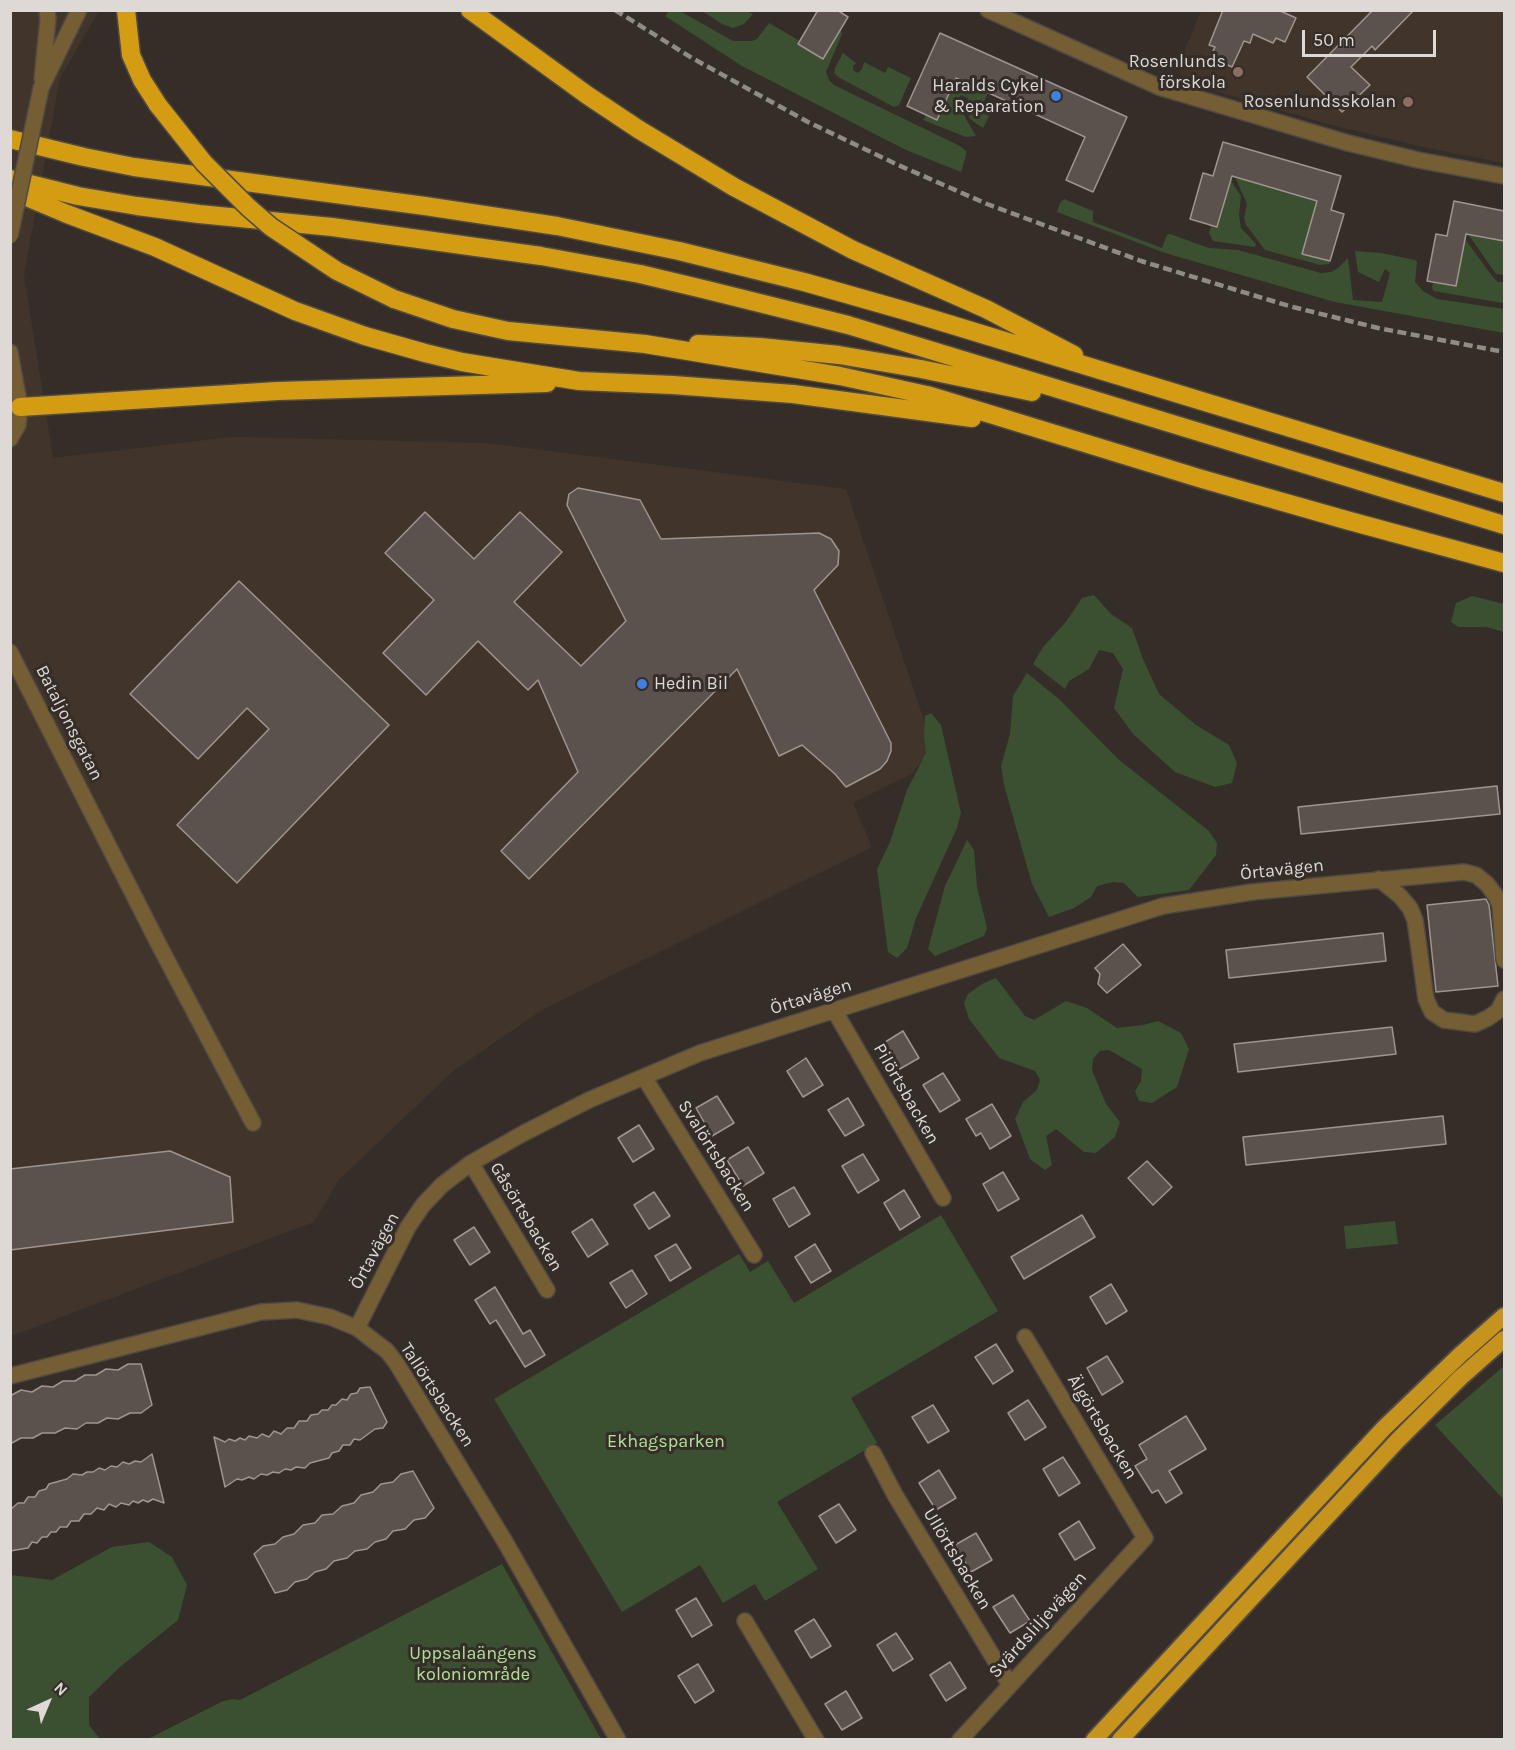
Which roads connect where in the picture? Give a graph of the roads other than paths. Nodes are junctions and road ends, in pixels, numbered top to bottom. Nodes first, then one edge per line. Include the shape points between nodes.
1 (47, 10) edge
2 (72, 10) edge
3 (79, 10) edge
4 (126, 10) edge
5 (470, 10) edge
6 (988, 10) edge
7 (72, 29) junction
8 (41, 88) junction
9 (10, 139) edge
10 (1504, 176) edge
11 (10, 179) edge
12 (10, 190) edge
13 (10, 236) edge
14 (645, 344) junction
15 (10, 352) edge
16 (1117, 377) junction
17 (579, 381) junction
18 (20, 407) junction
19 (1130, 412) junction
20 (1024, 425) junction
21 (10, 439) edge
22 (1504, 493) edge
23 (1504, 525) edge
24 (1504, 563) edge
25 (10, 652) edge
26 (1379, 879) junction
27 (1504, 960) edge
28 (1504, 999) edge
29 (834, 1010) junction
30 (644, 1077) junction
31 (253, 1123) dead end
32 (471, 1163) junction
33 (943, 1198) dead end
34 (754, 1255) dead end
35 (547, 1290) dead end
36 (1504, 1316) edge
37 (357, 1328) junction
38 (1025, 1337) dead end
39 (1501, 1342) edge
40 (10, 1376) edge
41 (873, 1453) dead end
42 (1145, 1538) joint
43 (745, 1621) dead end
44 (1010, 1685) junction
45 (618, 1740) edge
46 (816, 1740) edge
47 (960, 1740) edge
48 (1094, 1740) edge
49 (1120, 1740) edge

1 - 8 street
2 - 7 street
3 - 7 street
4 - 14 highway, bridge via 131,55 142,80 204,163 272,227 337,271 394,299 453,319 508,331
5 - 16 highway via 587,96 734,188 853,250 986,309
6 - 10 street via 1159,87 1348,143
7 - 8 street
8 - 13 street, bridge
9 - 16 highway via 134,167 436,207 668,249 906,311
11 - 19 highway via 137,206 481,247 640,274 848,325
12 - 17 highway via 154,247 295,311 365,336 462,362
14 - 19 highway via 728,344 839,355
14 - 20 highway via 888,385
15 - 18 street
16 - 22 highway
17 - 18 highway via 278,391
17 - 20 highway via 794,394
18 - 21 street via 18,425
19 - 23 highway
20 - 24 highway
25 - 31 street, Bataljonsgatan
26 - 27 street, Örtavägen via 1464,872 1476,875 1500,905
26 - 28 street via 1400,896 1415,920 1426,999 1432,1012 1444,1020 1474,1024 1498,1011
26 - 29 street, Örtavägen via 1163,906
29 - 30 street, Örtavägen via 700,1053
29 - 33 street, Pilörtsbacken
30 - 32 street, Örtavägen via 579,1104
30 - 34 street, Svalörtsbacken
32 - 35 street, Gåsörtsbacken
32 - 37 street, Örtavägen via 423,1205 394,1252
36 - 48 highway via 1384,1428
37 - 40 street, Tallörtsbacken via 297,1310 261,1312
37 - 45 street, Tallörtsbacken via 397,1364 504,1540
38 - 42 street, Älgörtsbacken
39 - 49 highway via 1445,1392 1363,1476
41 - 44 street, Ullörtsbacken
42 - 44 street, Svärdsliljevägen
43 - 46 street
44 - 47 street, Svärdsliljevägen

